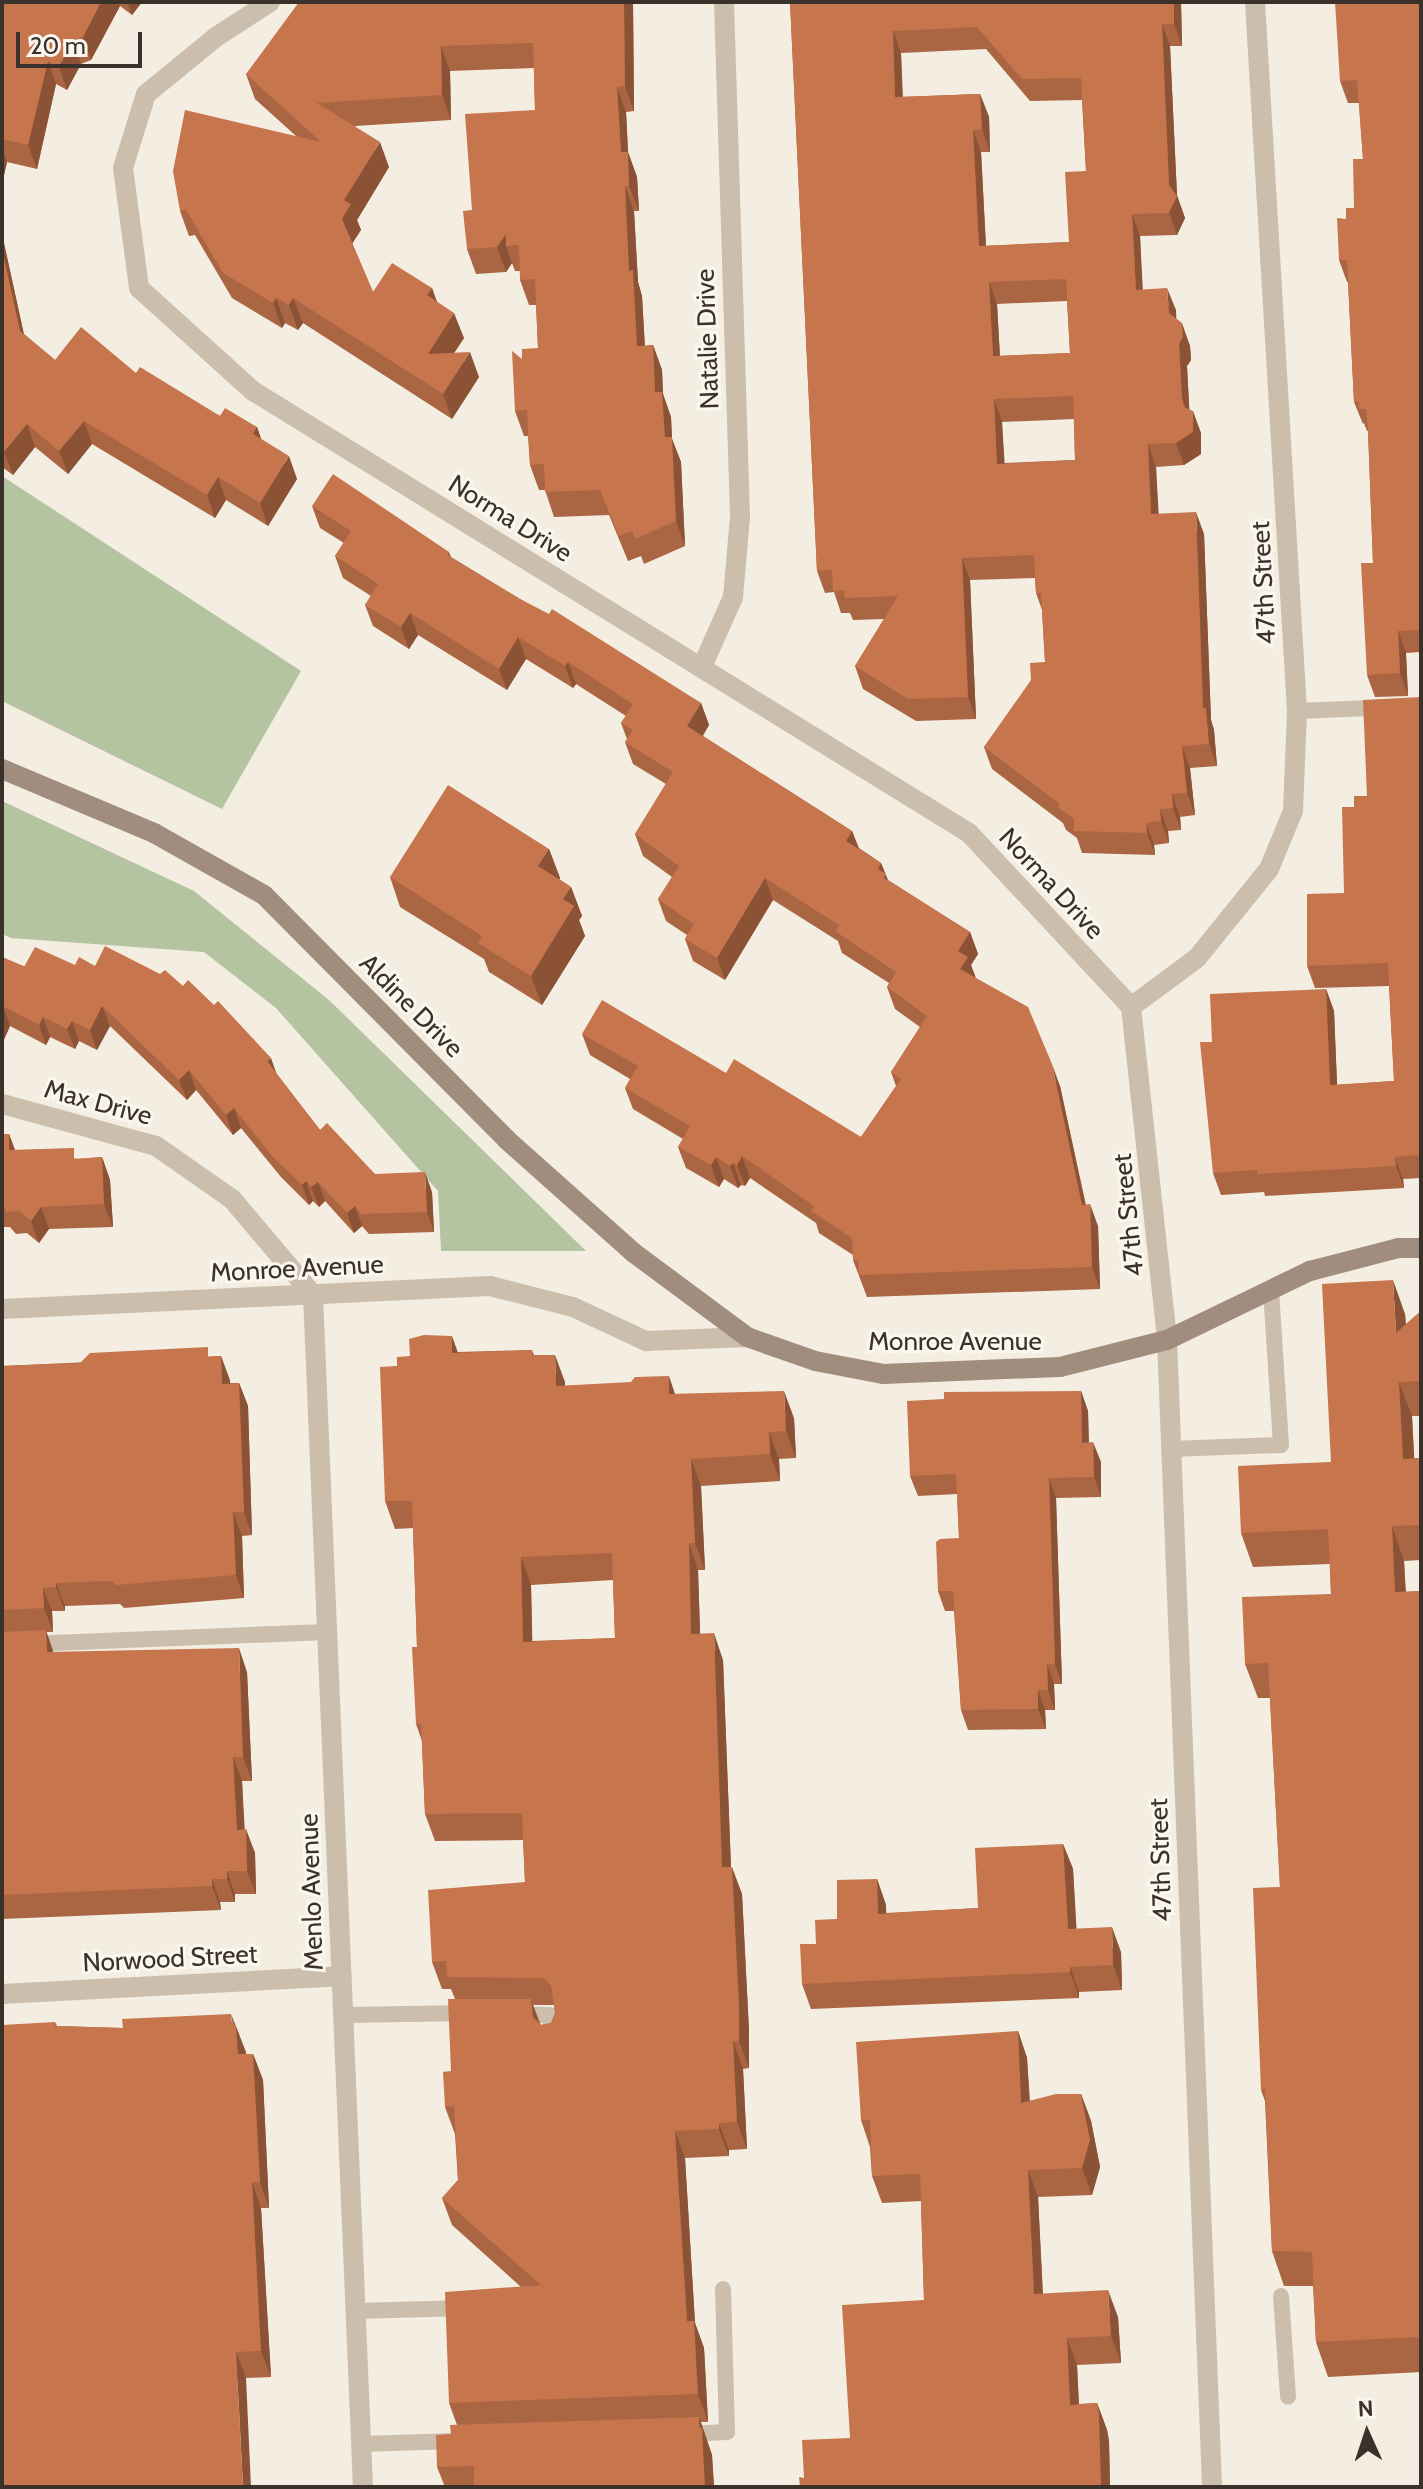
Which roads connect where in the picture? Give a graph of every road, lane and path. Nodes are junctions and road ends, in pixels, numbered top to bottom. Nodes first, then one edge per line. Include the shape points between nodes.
1 (270, 2) edge
2 (724, 2) edge
3 (1255, 2) edge
4 (702, 667) junction
5 (1421, 706) edge
6 (1297, 711) junction
7 (2, 769) edge
8 (1131, 1007) junction
9 (2, 1104) edge
10 (1421, 1248) edge
11 (1271, 1291) junction
12 (313, 1295) junction
13 (2, 1309) edge
14 (747, 1337) junction
15 (1167, 1340) junction
16 (1171, 1449) junction
17 (327, 1632) junction
18 (2, 1645) edge
19 (342, 1976) junction
20 (2, 1994) edge
21 (343, 2015) junction
22 (554, 2042) edge
23 (723, 2289) dead end
24 (1281, 2296) dead end
25 (466, 2308) edge
26 (356, 2311) junction
27 (1288, 2397) dead end
28 (664, 2434) edge
29 (473, 2440) edge
30 (362, 2444) junction
31 (363, 2487) edge
32 (1212, 2487) edge

1 - 4 street, Norma Drive via 216,37 146,94 123,168 139,288 253,391
2 - 4 street, Natalie Drive via 740,517 733,597
3 - 6 street, 47th Street
4 - 8 street, Norma Drive via 969,833
5 - 6 lane
6 - 8 street, 47th Street via 1293,811 1269,869 1197,958
7 - 14 main road, Aldine Drive via 154,833 264,895 506,1139 634,1253
8 - 15 street, 47th Street
9 - 12 street, Max Drive via 156,1146 232,1199
10 - 11 main road, Monroe Avenue via 1398,1248 1310,1271
11 - 15 main road, Monroe Avenue
11 - 16 lane via 1281,1445
12 - 13 street, Monroe Avenue
12 - 14 street, Monroe Avenue via 490,1286 573,1307 646,1341
12 - 17 street, Menlo Avenue
14 - 15 main road, Monroe Avenue via 815,1361 883,1374 1060,1367
15 - 16 street, 47th Street
16 - 32 street, 47th Street
17 - 18 lane
17 - 19 street, Menlo Avenue
19 - 20 street, Norwood Street
19 - 21 street, Menlo Avenue
21 - 22 lane via 550,2015
21 - 26 street, Menlo Avenue
23 - 28 lane via 727,2432
24 - 27 lane
25 - 26 lane
26 - 30 street, Menlo Avenue
29 - 30 lane
30 - 31 street, Menlo Avenue

